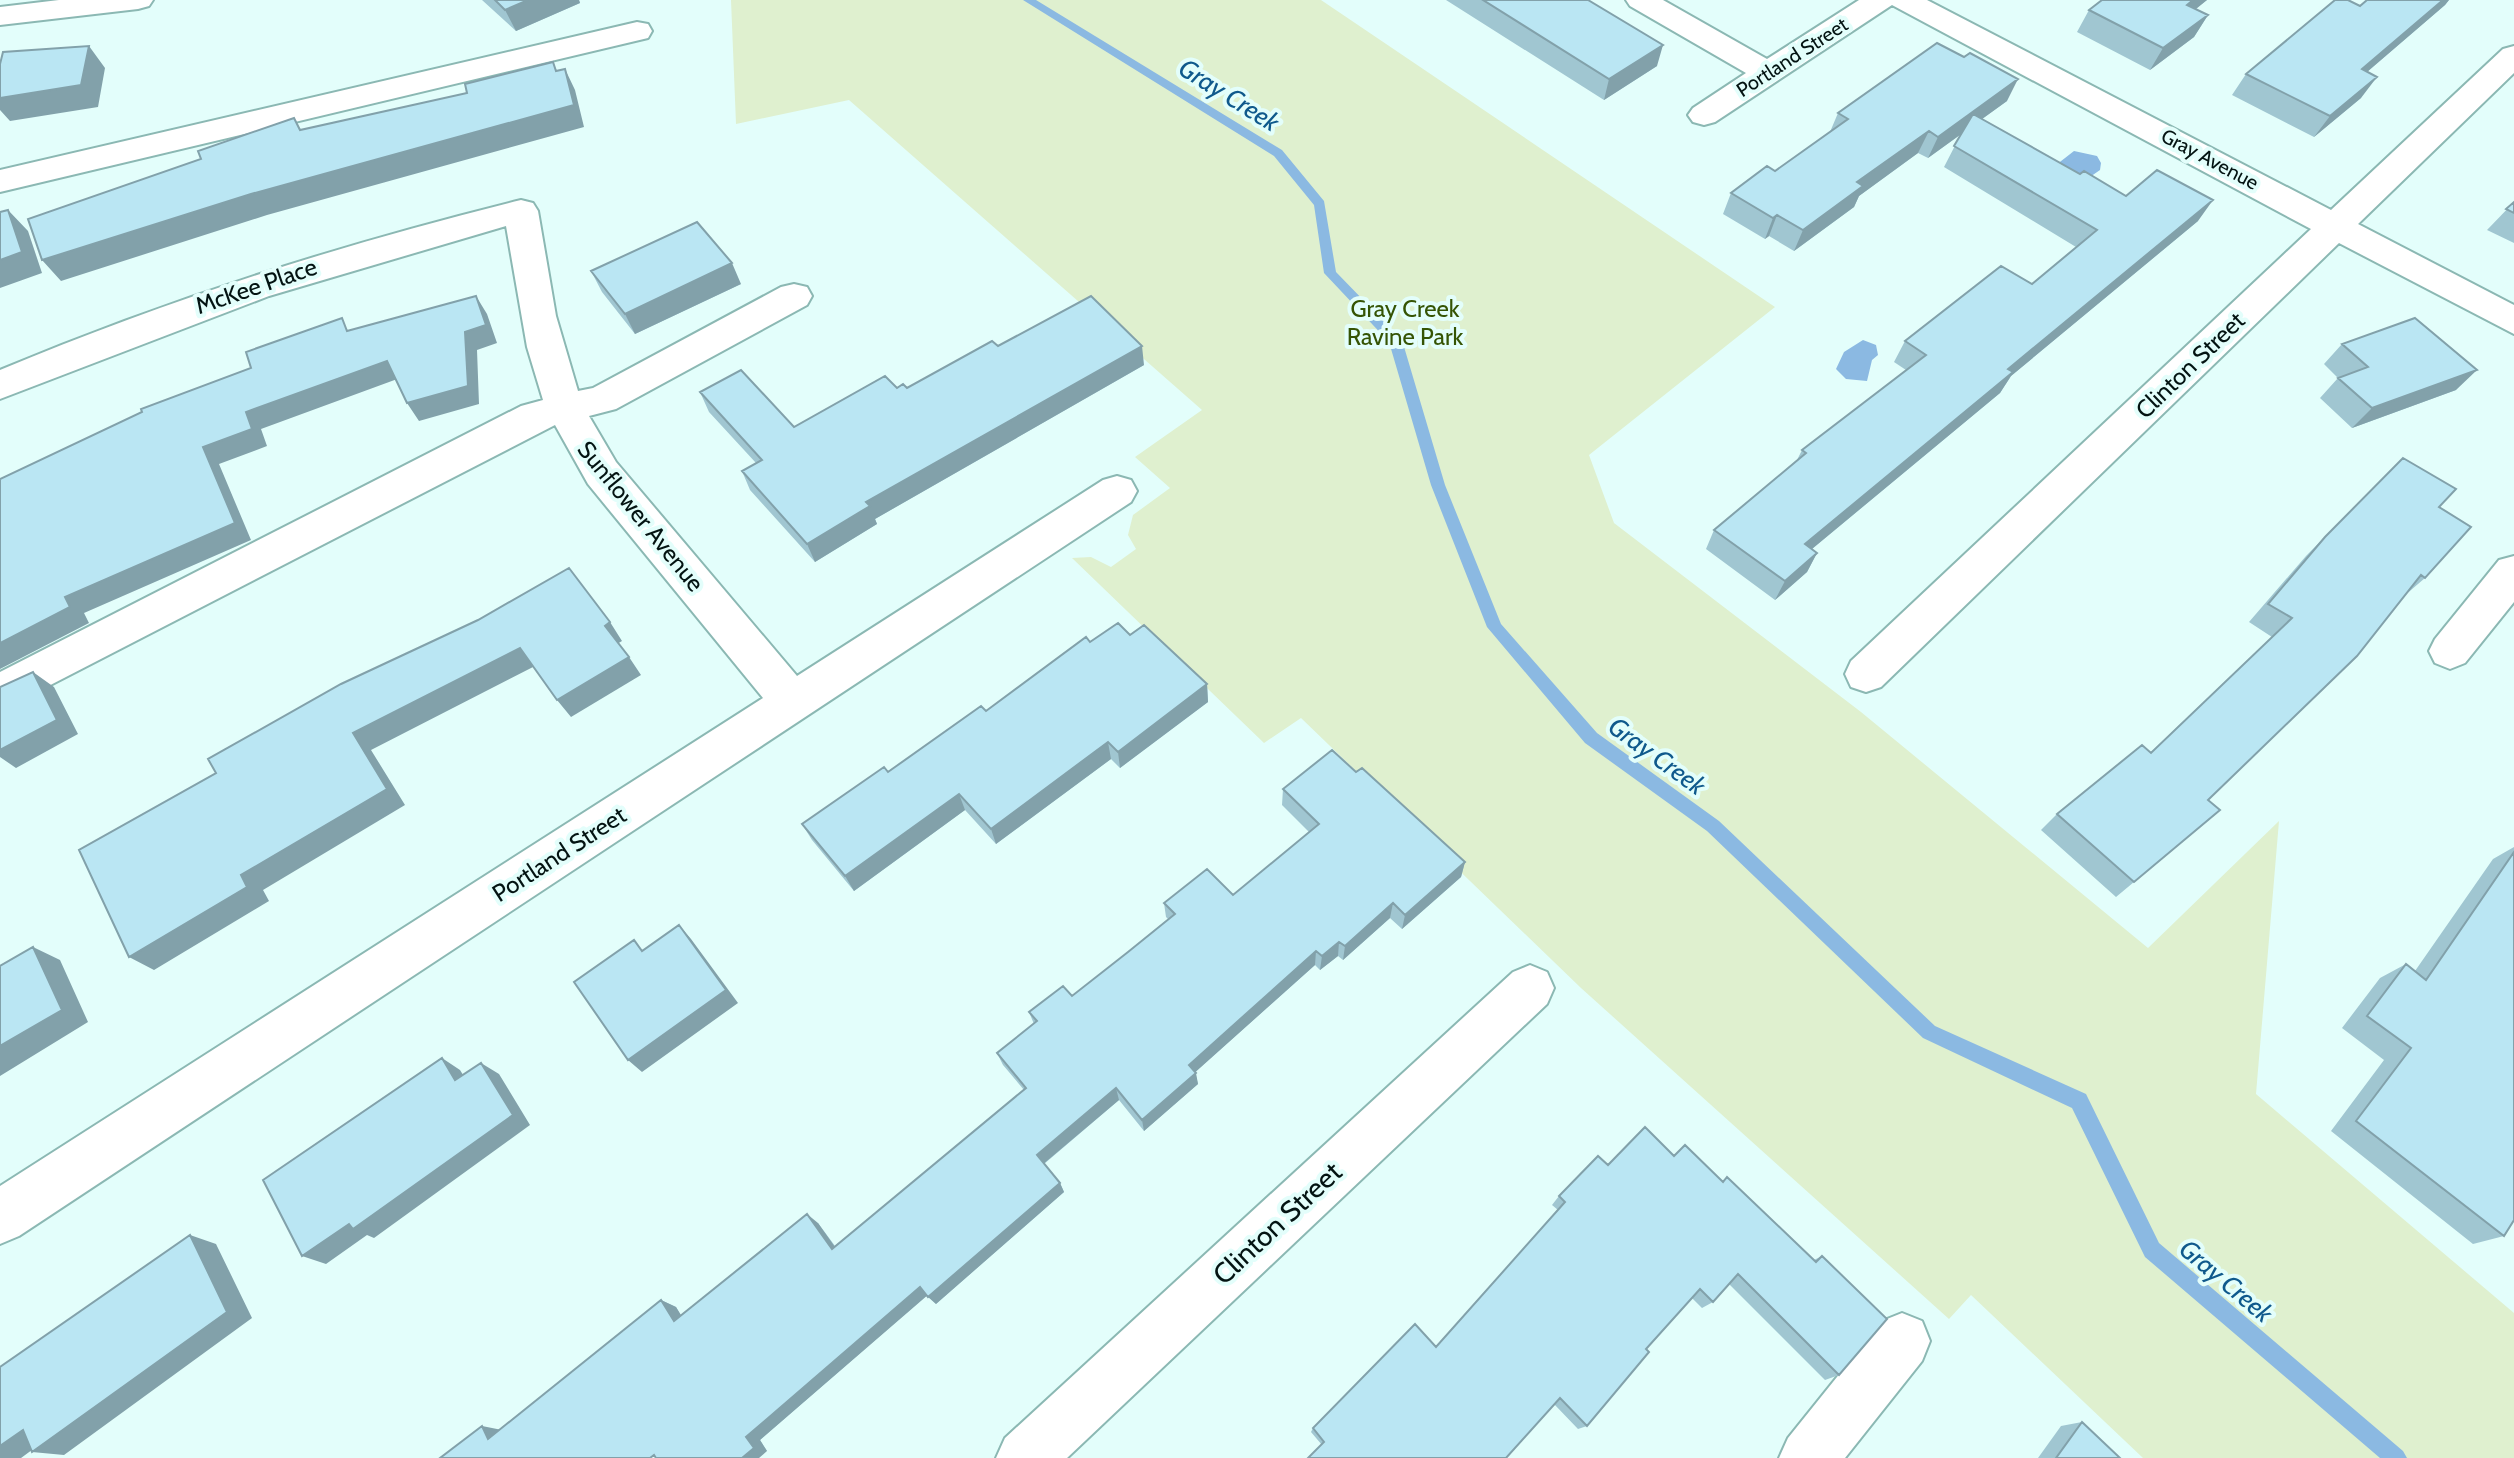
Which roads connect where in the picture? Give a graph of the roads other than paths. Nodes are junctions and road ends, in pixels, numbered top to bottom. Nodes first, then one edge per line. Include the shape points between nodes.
1 (138, 0) edge
2 (1641, 0) edge
3 (1880, 0) edge
4 (1904, 0) edge
5 (0, 16) edge
6 (637, 31) dead end
7 (2514, 56) edge
8 (1768, 73) junction
9 (1704, 115) dead end
10 (0, 181) edge
11 (521, 211) joint
12 (2336, 225) junction
13 (794, 296) dead end
14 (2514, 321) edge
15 (0, 385) edge
16 (563, 408) junction
17 (1117, 491) dead end
18 (2514, 572) edge
19 (2450, 651) dead end
20 (1866, 674) dead end
21 (0, 693) edge
22 (793, 702) junction
23 (1530, 988) dead end
24 (0, 1217) edge
25 (1902, 1341) dead end
26 (1025, 1458) edge
27 (1808, 1458) edge

1 - 5 street
2 - 8 street
3 - 8 street, Portland Street
4 - 12 street, Gray Avenue
6 - 10 street
7 - 12 street, Clinton Street
8 - 9 street, Portland Street
11 - 15 street, McKee Place via 316,265
11 - 16 street, Sunflower Avenue via 545,355
12 - 14 street, Gray Avenue
12 - 20 street, Clinton Street
13 - 16 street via 603,399
16 - 21 street via 534,416
16 - 22 street, Sunflower Avenue via 602,473
17 - 22 street, Portland Street
18 - 19 street
22 - 24 street, Portland Street
23 - 26 street, Clinton Street
25 - 27 street

